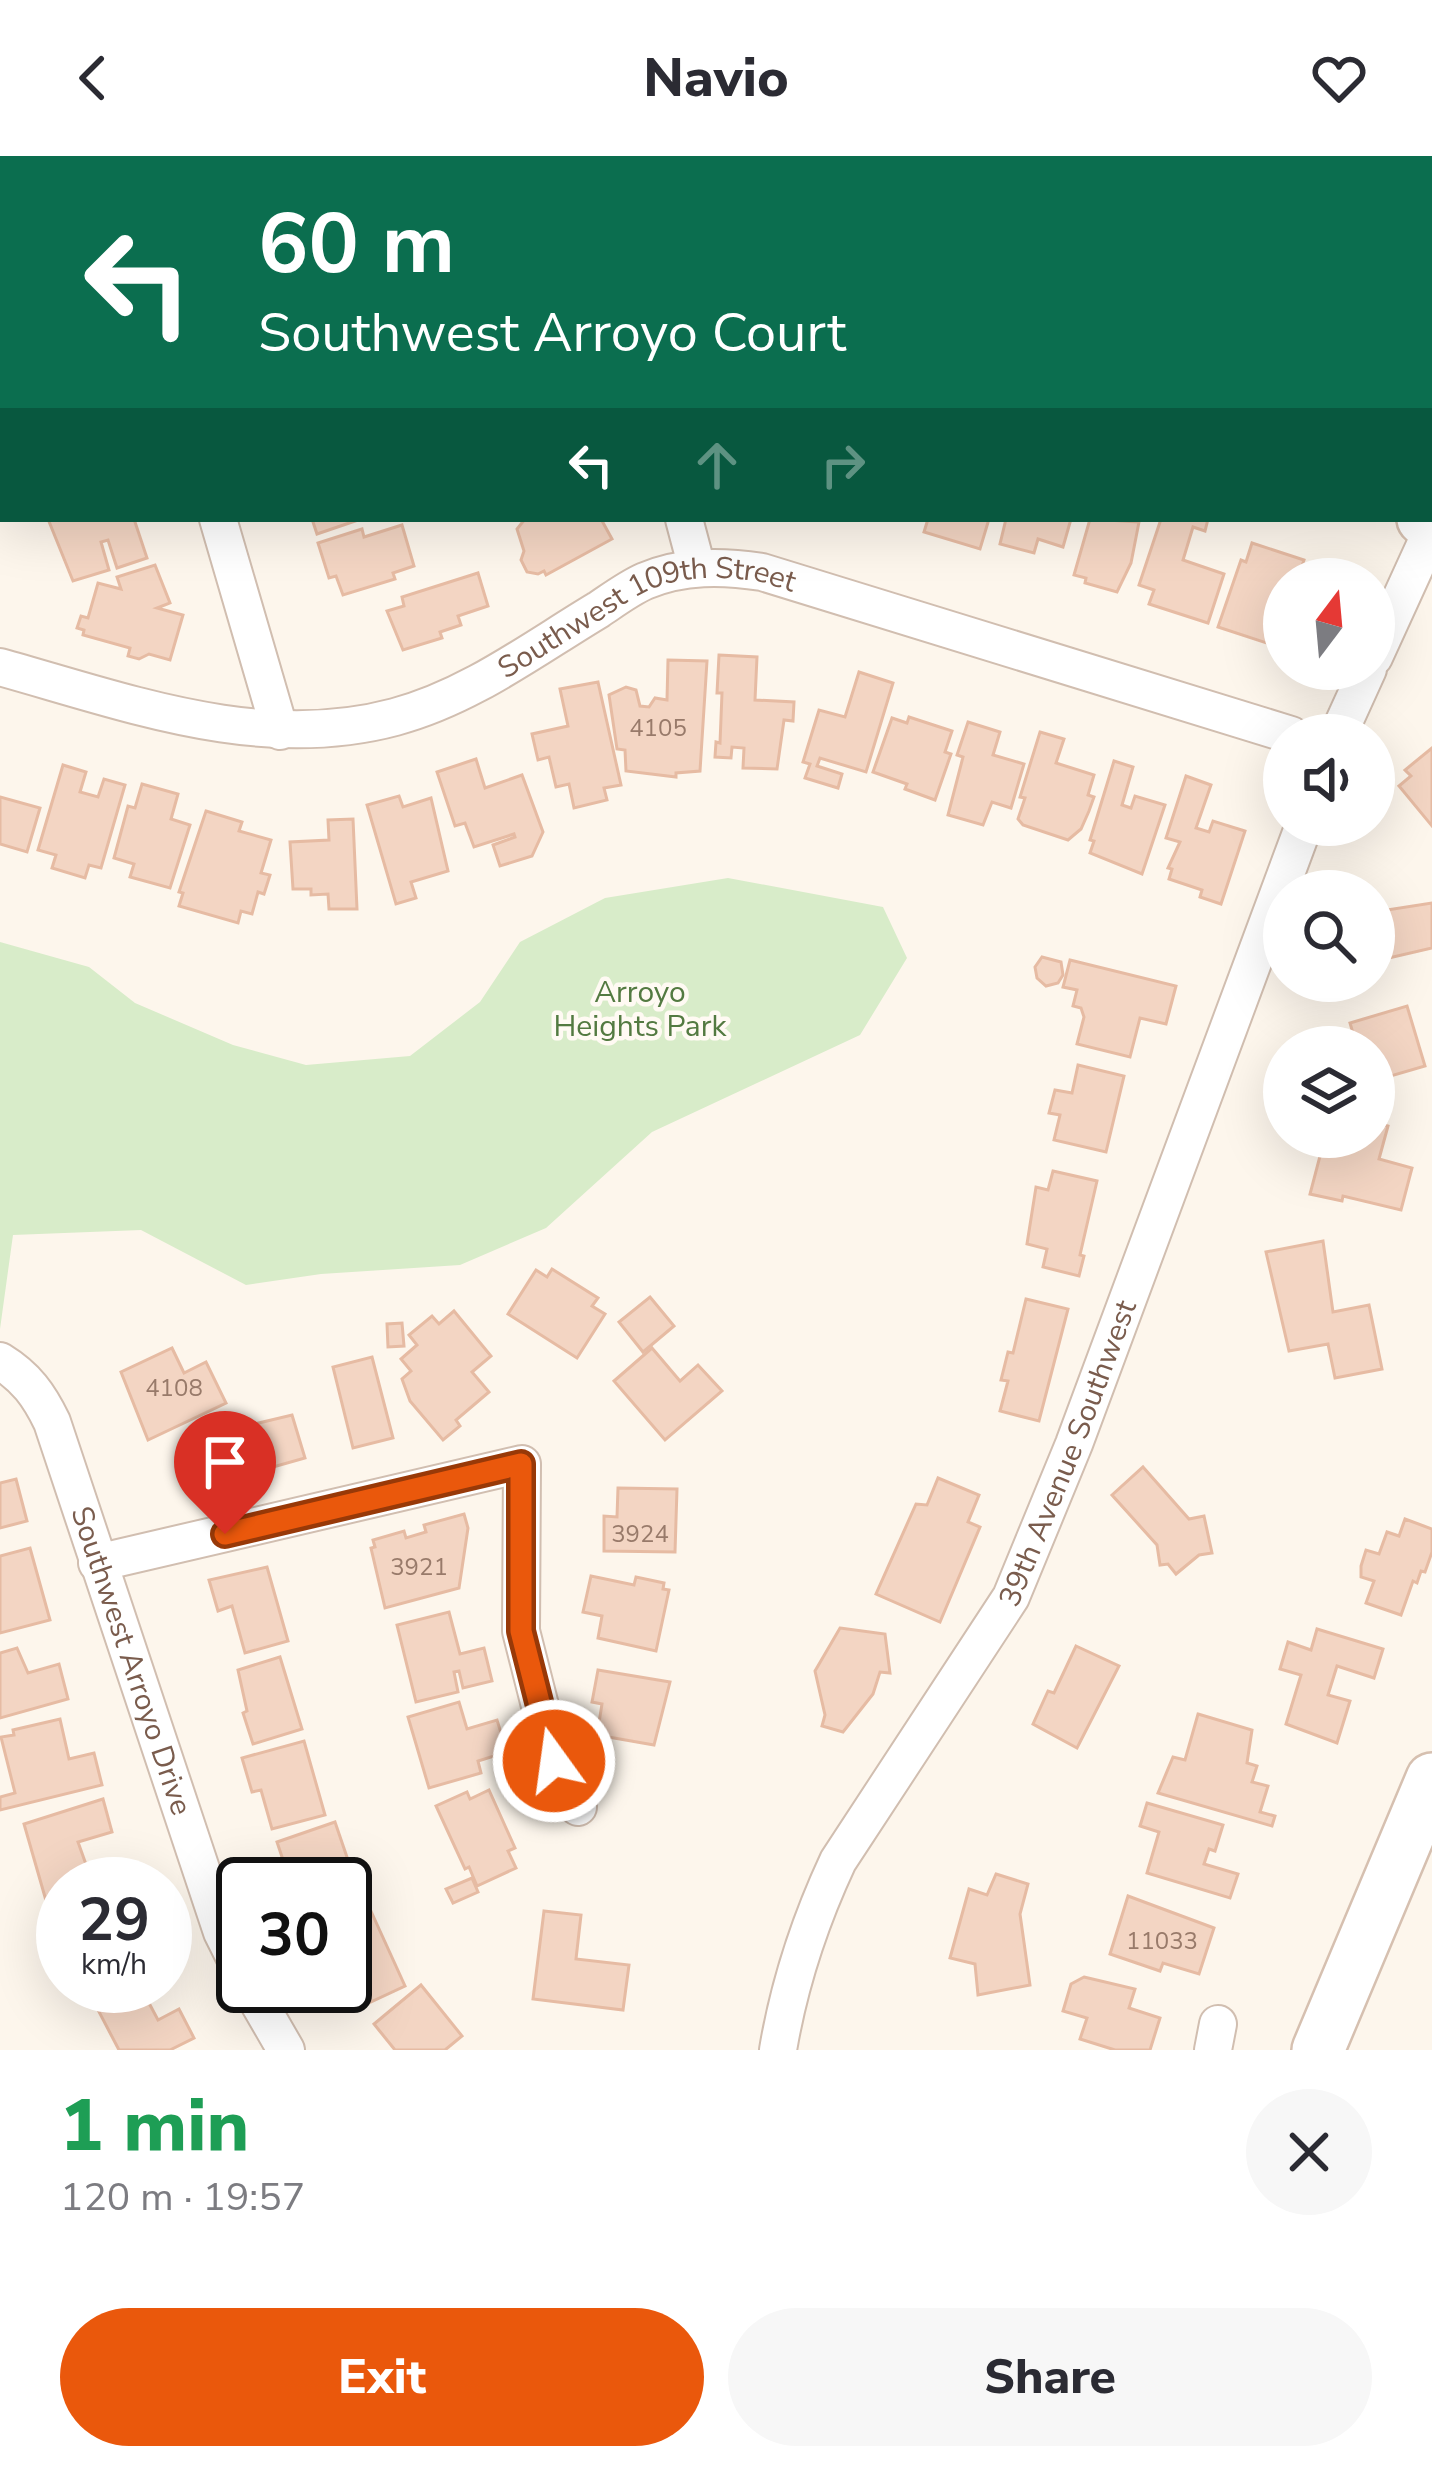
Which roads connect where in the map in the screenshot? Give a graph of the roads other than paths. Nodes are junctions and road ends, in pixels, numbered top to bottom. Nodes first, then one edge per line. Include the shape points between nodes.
1 (219, 522) edge
2 (685, 522) edge
3 (1432, 528) edge
4 (697, 568) junction
5 (1395, 610) edge
6 (0, 667) edge
7 (1263, 726) edge
8 (280, 730) junction
9 (1296, 846) edge
10 (0, 1361) edge
11 (97, 1563) junction
12 (1432, 1779) edge
13 (578, 1807) dead end
14 (216, 1914) edge
15 (265, 2013) edge
16 (286, 2050) edge
17 (778, 2050) edge
18 (1318, 2050) edge

1 - 8 street
2 - 4 street
3 - 5 street
4 - 7 street, Southwest 109th Street via 762,572
4 - 8 street, Southwest 109th Street via 645,581 436,703 354,726
6 - 8 street, Southwest 109th Street via 190,720
9 - 17 street, 39th Avenue Southwest via 1011,1597 838,1861 818,1903
10 - 11 street, Southwest Arroyo Drive via 38,1394 52,1422
11 - 13 street via 521,1464 521,1631 554,1761
11 - 14 street, Southwest Arroyo Drive
12 - 18 street
15 - 16 street

